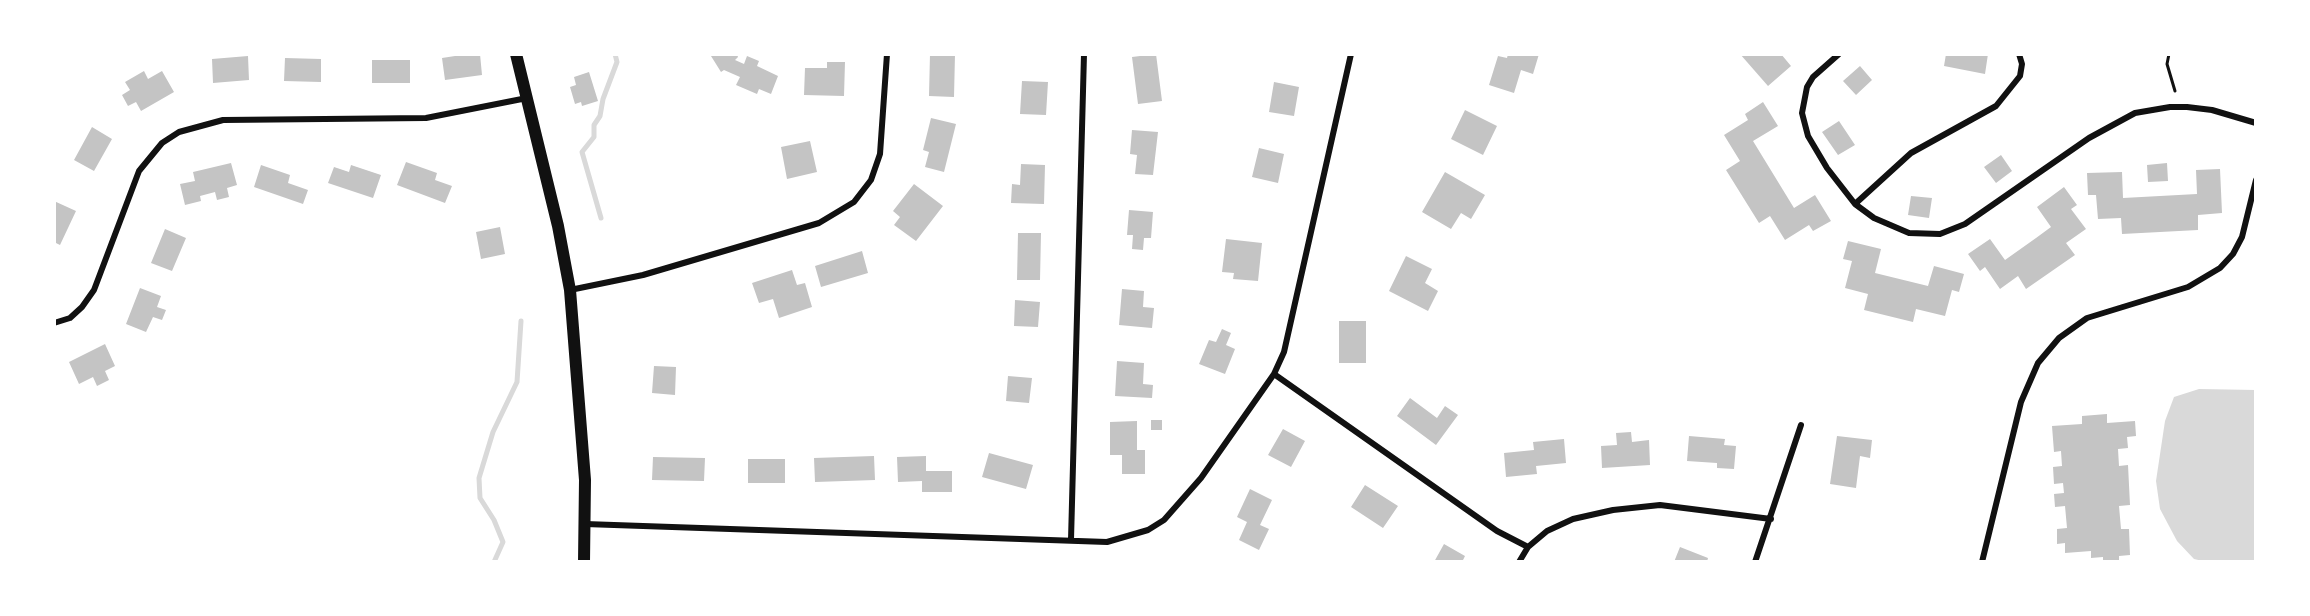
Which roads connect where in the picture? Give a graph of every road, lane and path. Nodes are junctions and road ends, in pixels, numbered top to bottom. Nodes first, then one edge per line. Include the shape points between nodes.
1 (516, 54) edge
2 (887, 54) edge
3 (1084, 54) edge
4 (1351, 54) edge
5 (1839, 54) edge
6 (2019, 54) edge
7 (2169, 54) edge
8 (2175, 91) dead end
9 (527, 98) junction
10 (2256, 123) edge
11 (2256, 180) edge
12 (1855, 204) junction
13 (570, 290) junction
14 (54, 322) edge
15 (1274, 374) junction
16 (1801, 425) dead end
17 (1770, 519) junction
18 (585, 524) junction
19 (1071, 540) junction
20 (1528, 547) junction
21 (584, 562) edge
22 (1519, 562) edge
23 (1755, 562) edge
24 (1982, 562) edge

1 - 9 main road
2 - 13 street via 880,154 871,180 854,202 819,223 643,275
3 - 19 street
4 - 15 street via 1284,352
5 - 12 street via 1812,77 1802,113 1813,144
6 - 12 street via 2020,76 1996,106 1911,153
7 - 8 path
9 - 13 main road
9 - 14 street via 426,118 223,120 179,132 162,142 139,171 94,290 70,318
10 - 12 street via 2187,107 2135,113 2089,138 1965,224 1940,234 1909,233
11 - 24 street via 2242,237 2220,268 2188,287 2087,318 2059,338 2038,363 2021,402
13 - 18 main road
15 - 19 street via 1201,478 1164,520 1128,538 1107,542
15 - 20 street via 1497,531
16 - 17 street
17 - 20 street via 1660,505 1613,510 1573,519 1547,531
17 - 23 street
18 - 19 street
18 - 21 main road
20 - 22 street

